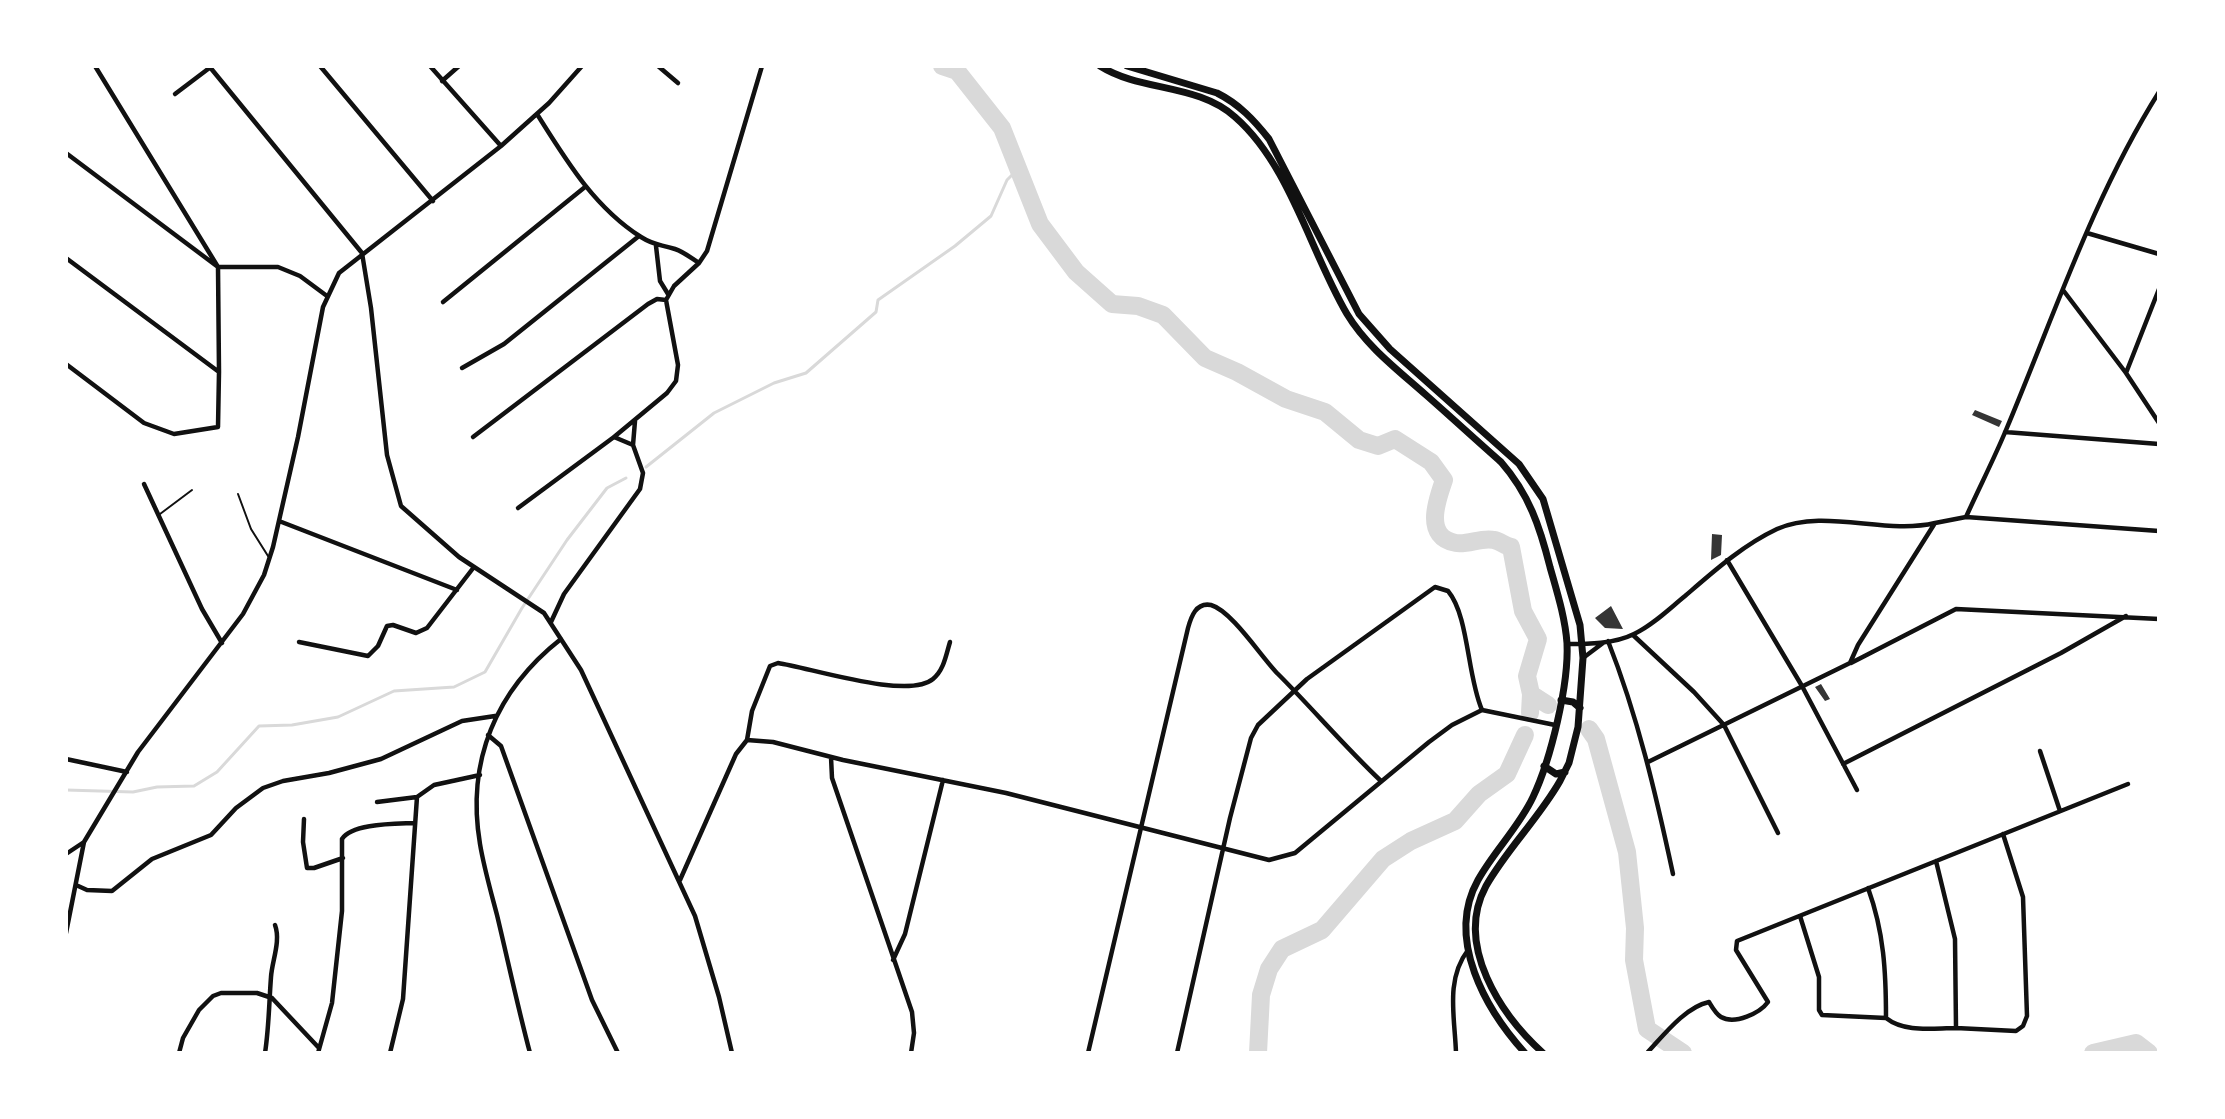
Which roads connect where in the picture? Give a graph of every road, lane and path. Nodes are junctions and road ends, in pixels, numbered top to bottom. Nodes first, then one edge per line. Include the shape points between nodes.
1 (95, 66) edge
2 (210, 66) edge
3 (320, 66) edge
4 (430, 66) edge
5 (459, 66) edge
6 (582, 66) edge
7 (658, 66) edge
8 (762, 66) edge
9 (1100, 66) edge
10 (1127, 66) edge
11 (1140, 67) edge
12 (442, 81) junction
13 (678, 83) dead end
14 (2159, 92) edge
15 (175, 94) dead end
16 (537, 114) junction
17 (501, 146) junction
18 (66, 153) edge
19 (585, 187) junction
20 (433, 201) junction
21 (2087, 233) junction
22 (639, 236) junction
23 (656, 246) junction
24 (362, 254) junction
25 (2159, 254) edge
26 (66, 258) edge
27 (699, 263) junction
28 (218, 267) junction
29 (2159, 289) edge
30 (2063, 290) junction
31 (327, 296) junction
32 (667, 297) junction
33 (443, 302) dead end
34 (66, 364) edge
35 (462, 368) dead end
36 (219, 372) junction
37 (2126, 373) junction
38 (635, 421) junction
39 (2159, 423) edge
40 (2006, 432) junction
41 (473, 437) dead end
42 (614, 437) junction
43 (2159, 444) edge
44 (633, 445) junction
45 (144, 484) dead end
46 (192, 490) dead end
47 (238, 494) dead end
48 (518, 508) dead end
49 (160, 514) junction
50 (1966, 517) junction
51 (279, 521) junction
52 (1935, 524) junction
53 (2159, 531) edge
54 (270, 559) junction
55 (1728, 560) junction
56 (474, 567) junction
57 (458, 590) junction
58 (2126, 616) junction
59 (2159, 619) edge
60 (551, 622) junction
61 (1633, 635) junction
62 (561, 639) junction
63 (299, 642) dead end
64 (950, 642) dead end
65 (1606, 642) junction
66 (222, 643) junction
67 (1567, 644) junction
68 (1581, 644) junction
69 (1583, 658) junction
70 (1850, 663) junction
71 (1802, 686) junction
72 (1295, 689) junction
73 (1561, 700) junction
74 (1580, 708) junction
75 (1482, 710) junction
76 (495, 716) junction
77 (1555, 725) junction
78 (1724, 725) junction
79 (488, 735) junction
80 (747, 740) junction
81 (2040, 751) dead end
82 (831, 758) junction
83 (66, 759) edge
84 (1648, 762) junction
85 (1843, 764) junction
86 (1544, 766) junction
87 (127, 772) junction
88 (1565, 772) junction
89 (480, 775) junction
90 (943, 780) junction
91 (1381, 781) junction
92 (2128, 784) dead end
93 (1857, 790) dead end
94 (417, 797) junction
95 (377, 802) dead end
96 (2060, 811) junction
97 (304, 819) dead end
98 (415, 823) junction
99 (1140, 828) junction
100 (1778, 833) dead end
101 (2003, 834) junction
102 (84, 842) junction
103 (1223, 848) junction
104 (66, 854) edge
105 (343, 858) junction
106 (1936, 861) junction
107 (1673, 874) dead end
108 (680, 880) junction
109 (76, 885) junction
110 (1868, 888) junction
111 (1800, 916) junction
112 (275, 925) dead end
113 (66, 933) edge
114 (1468, 950) junction
115 (893, 960) junction
116 (272, 998) junction
117 (1886, 1018) junction
118 (1956, 1028) junction
119 (319, 1050) edge
120 (179, 1053) edge
121 (266, 1053) edge
122 (390, 1053) edge
123 (530, 1053) edge
124 (618, 1053) edge
125 (732, 1053) edge
126 (911, 1053) edge
127 (1088, 1053) edge
128 (1177, 1053) edge
129 (1455, 1053) edge
130 (1525, 1053) edge
131 (1543, 1053) edge
132 (1647, 1053) edge

1 - 28 street
2 - 15 street
2 - 24 street
3 - 20 street
4 - 12 street
5 - 12 street
6 - 16 street
7 - 13 street
8 - 27 street via 707,251
9 - 67 main road via 1120,77 1191,93 1209,101 1233,115 1256,137 1359,332 1518,482 1538,523
10 - 11 main road
11 - 68 main road via 1230,99 1257,124 1269,139 1359,314 1390,349 1519,464 1543,499 1580,625
12 - 17 street
14 - 21 street
16 - 17 street
16 - 19 street
17 - 20 street
18 - 28 street
19 - 22 street
19 - 33 street
20 - 24 street
21 - 25 street
21 - 30 street
22 - 23 street
22 - 35 street via 504,344
23 - 27 street via 676,249
23 - 32 street via 660,281
24 - 31 street via 339,273
24 - 56 street via 387,455 397,497 406,513
26 - 36 street
27 - 32 street
28 - 31 street via 278,267 300,276
28 - 36 street
29 - 37 street
30 - 37 street
30 - 40 street
31 - 51 street
32 - 38 street via 678,375 673,387
32 - 41 street via 648,304
34 - 36 street via 144,423 174,434 219,427
37 - 39 street
38 - 42 street
38 - 44 street
40 - 43 street
40 - 50 street
42 - 44 street
42 - 48 street
44 - 60 street via 642,467 640,489 564,594
45 - 49 street
46 - 49 lane
47 - 54 lane via 251,529
49 - 66 street via 202,609
50 - 52 street
50 - 53 street
51 - 54 street
51 - 57 street
52 - 55 street via 1904,528 1798,522 1759,538
52 - 70 street
54 - 66 street via 253,597
55 - 61 street via 1652,624
55 - 71 street
56 - 57 street
56 - 60 street via 544,613
57 - 63 street via 422,632 387,626 378,646 368,656
58 - 59 street
58 - 70 street via 1956,609
58 - 85 street
60 - 62 street
61 - 65 street
61 - 78 street
62 - 76 street via 510,690
62 - 108 street via 595,696
64 - 80 street via 939,673 916,687 774,664 762,681
65 - 68 street
65 - 69 street
65 - 84 street via 1628,692
66 - 87 street via 145,742
67 - 68 street
67 - 73 main road
68 - 69 main road
69 - 74 main road
70 - 71 street
71 - 78 street
71 - 85 street
72 - 75 street via 1430,589 1440,587 1451,594 1460,614 1474,691
72 - 91 street
72 - 99 street via 1227,616 1211,605 1198,608 1190,620
72 - 103 street via 1258,725 1251,738
73 - 74 main road
73 - 77 main road
74 - 88 main road
75 - 77 street
75 - 91 street via 1452,725
76 - 79 street
76 - 109 street via 462,722 381,759 273,783 236,807 211,835 152,858 112,891 87,890
77 - 86 main road
78 - 84 street
78 - 100 street
79 - 89 street
79 - 124 street via 501,746 592,1000
80 - 82 street via 773,742
80 - 108 street via 736,754
81 - 96 street
82 - 90 street
82 - 115 street via 832,778
83 - 87 street
84 - 107 street
85 - 93 street
86 - 88 main road via 1556,774
86 - 114 main road via 1533,797 1478,881 1468,912
87 - 102 street
88 - 131 main road via 1550,799 1492,876 1477,913 1478,947 1496,998 1509,1019
89 - 94 street via 434,785
89 - 123 street via 480,845
90 - 99 street
90 - 115 street via 906,934
91 - 103 street via 1294,853 1269,860
92 - 96 street
94 - 95 street
94 - 98 street
96 - 101 street
97 - 105 street via 307,868
98 - 105 street via 348,832 342,839
98 - 122 street via 404,999
99 - 103 street
99 - 127 street
101 - 106 street
101 - 118 street via 2023,897 2027,1016 2016,1031
102 - 104 street
102 - 109 street
103 - 128 street
105 - 119 street via 344,894 332,1003
106 - 110 street
106 - 118 street via 1955,939
108 - 125 street via 705,948
109 - 113 street
110 - 111 street
110 - 117 street via 1882,935
111 - 117 street via 1819,977 1822,1015
111 - 132 street via 1737,941 1736,950 1768,1002 1761,1011 1729,1020 1719,1016 1709,1002 1701,1004
112 - 116 street
114 - 129 street via 1460,963 1454,988
114 - 130 main road via 1491,1008
115 - 126 street via 914,1022
116 - 119 street
116 - 120 street via 257,993 213,996 199,1010
116 - 121 street
117 - 118 street via 1905,1028

